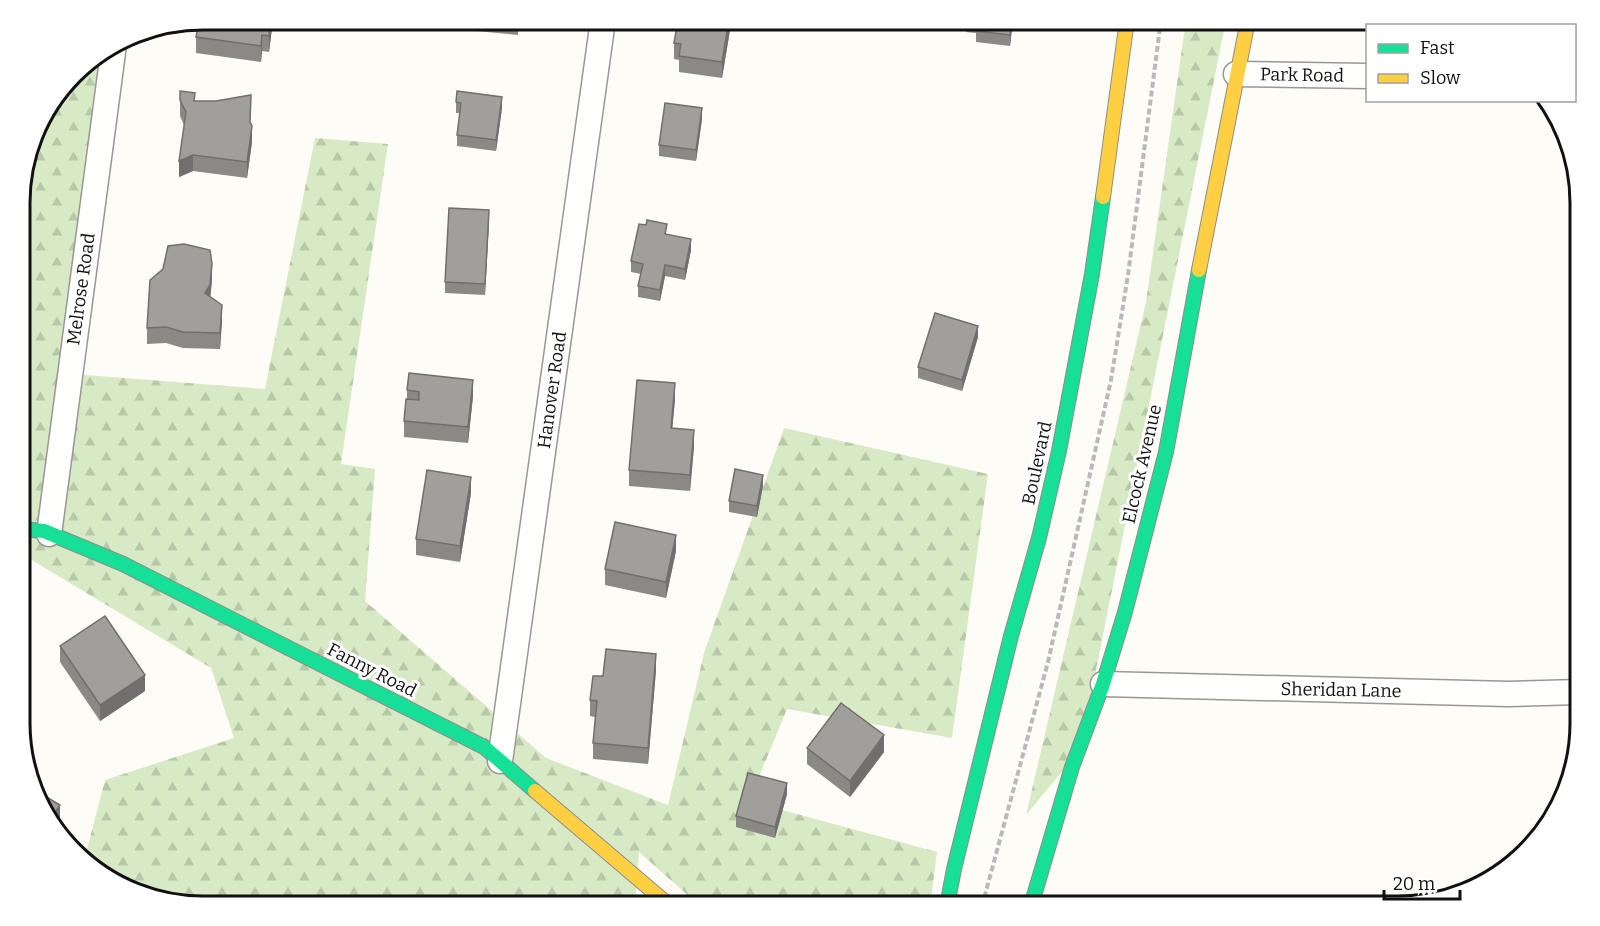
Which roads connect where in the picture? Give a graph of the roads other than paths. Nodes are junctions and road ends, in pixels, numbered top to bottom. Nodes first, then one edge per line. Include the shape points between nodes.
1 (602, 30) edge
2 (1126, 30) edge
3 (1246, 30) edge
4 (113, 56) edge
5 (1236, 74) junction
6 (1366, 76) edge
7 (30, 531) edge
8 (49, 534) junction
9 (1102, 684) junction
10 (1570, 692) edge
11 (500, 761) junction
12 (658, 896) edge
13 (949, 896) edge
14 (1034, 896) edge

1 - 11 street, Hanover Road
2 - 13 main road, Boulevard via 1092,274 1059,451
3 - 5 main road, Elcock Avenue
4 - 8 street, Melrose Road
5 - 6 street, Park Road
5 - 9 main road, Elcock Avenue via 1166,453
7 - 8 main road, Fanny Road
8 - 11 main road, Fanny Road via 123,564 484,747
9 - 10 street, Sheridan Lane
9 - 14 main road, Elcock Avenue via 1072,766
11 - 12 main road, Fanny Road

